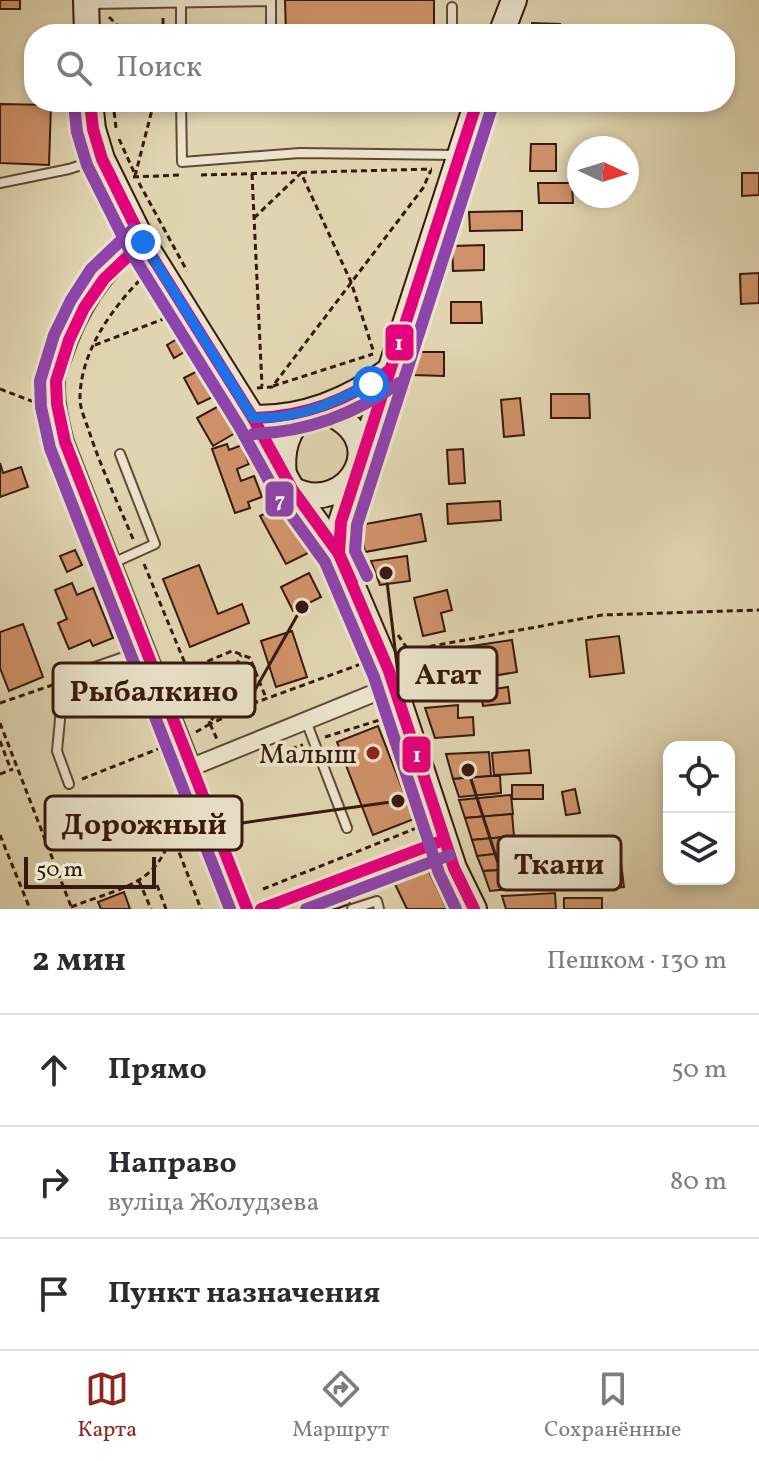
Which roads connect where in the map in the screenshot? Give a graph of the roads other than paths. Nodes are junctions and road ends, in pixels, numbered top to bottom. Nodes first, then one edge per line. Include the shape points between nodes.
1 (514, 0) edge
2 (181, 1) edge
3 (271, 1) edge
4 (92, 6) edge
5 (452, 7) dead end
6 (181, 24) edge
7 (271, 24) edge
8 (452, 24) edge
9 (505, 24) edge
10 (91, 112) edge
11 (181, 112) edge
12 (471, 112) edge
13 (448, 154) junction
14 (102, 159) junction
15 (0, 183) edge
16 (143, 242) junction
17 (382, 362) junction
18 (311, 411) junction
19 (253, 418) junction
20 (120, 454) dead end
21 (359, 465) junction
22 (288, 482) junction
23 (339, 554) junction
24 (113, 563) junction
25 (144, 650) junction
26 (394, 685) junction
27 (306, 721) junction
28 (192, 767) junction
29 (69, 784) road end
30 (347, 828) dead end
31 (444, 840) junction
32 (247, 909) edge
33 (261, 909) edge
34 (352, 909) edge
35 (379, 909) edge
36 (474, 909) edge

1 - 9 main road
2 - 3 lane
2 - 4 lane
2 - 6 lane
3 - 7 lane
5 - 8 lane
10 - 14 main road
11 - 13 lane via 182,162 300,153
12 - 13 main road
13 - 17 main road
14 - 15 lane
14 - 16 main road via 125,182
16 - 19 main road
16 - 24 street via 107,273 70,337 56,378 65,442
17 - 18 main road via 371,384
17 - 21 main road
18 - 19 main road
18 - 21 main road via 338,415 355,431
18 - 22 main road via 289,433 284,447
19 - 22 main road
20 - 24 lane via 155,544
21 - 22 main road via 345,485 326,494 313,496
21 - 23 main road via 341,522
22 - 23 main road
23 - 26 main road
24 - 25 street
25 - 28 street
25 - 29 lane via 89,669 61,709 57,751
26 - 27 street
26 - 31 main road
27 - 28 street
27 - 30 lane
28 - 32 lane
31 - 33 lane
31 - 36 main road
34 - 35 lane via 377,901

